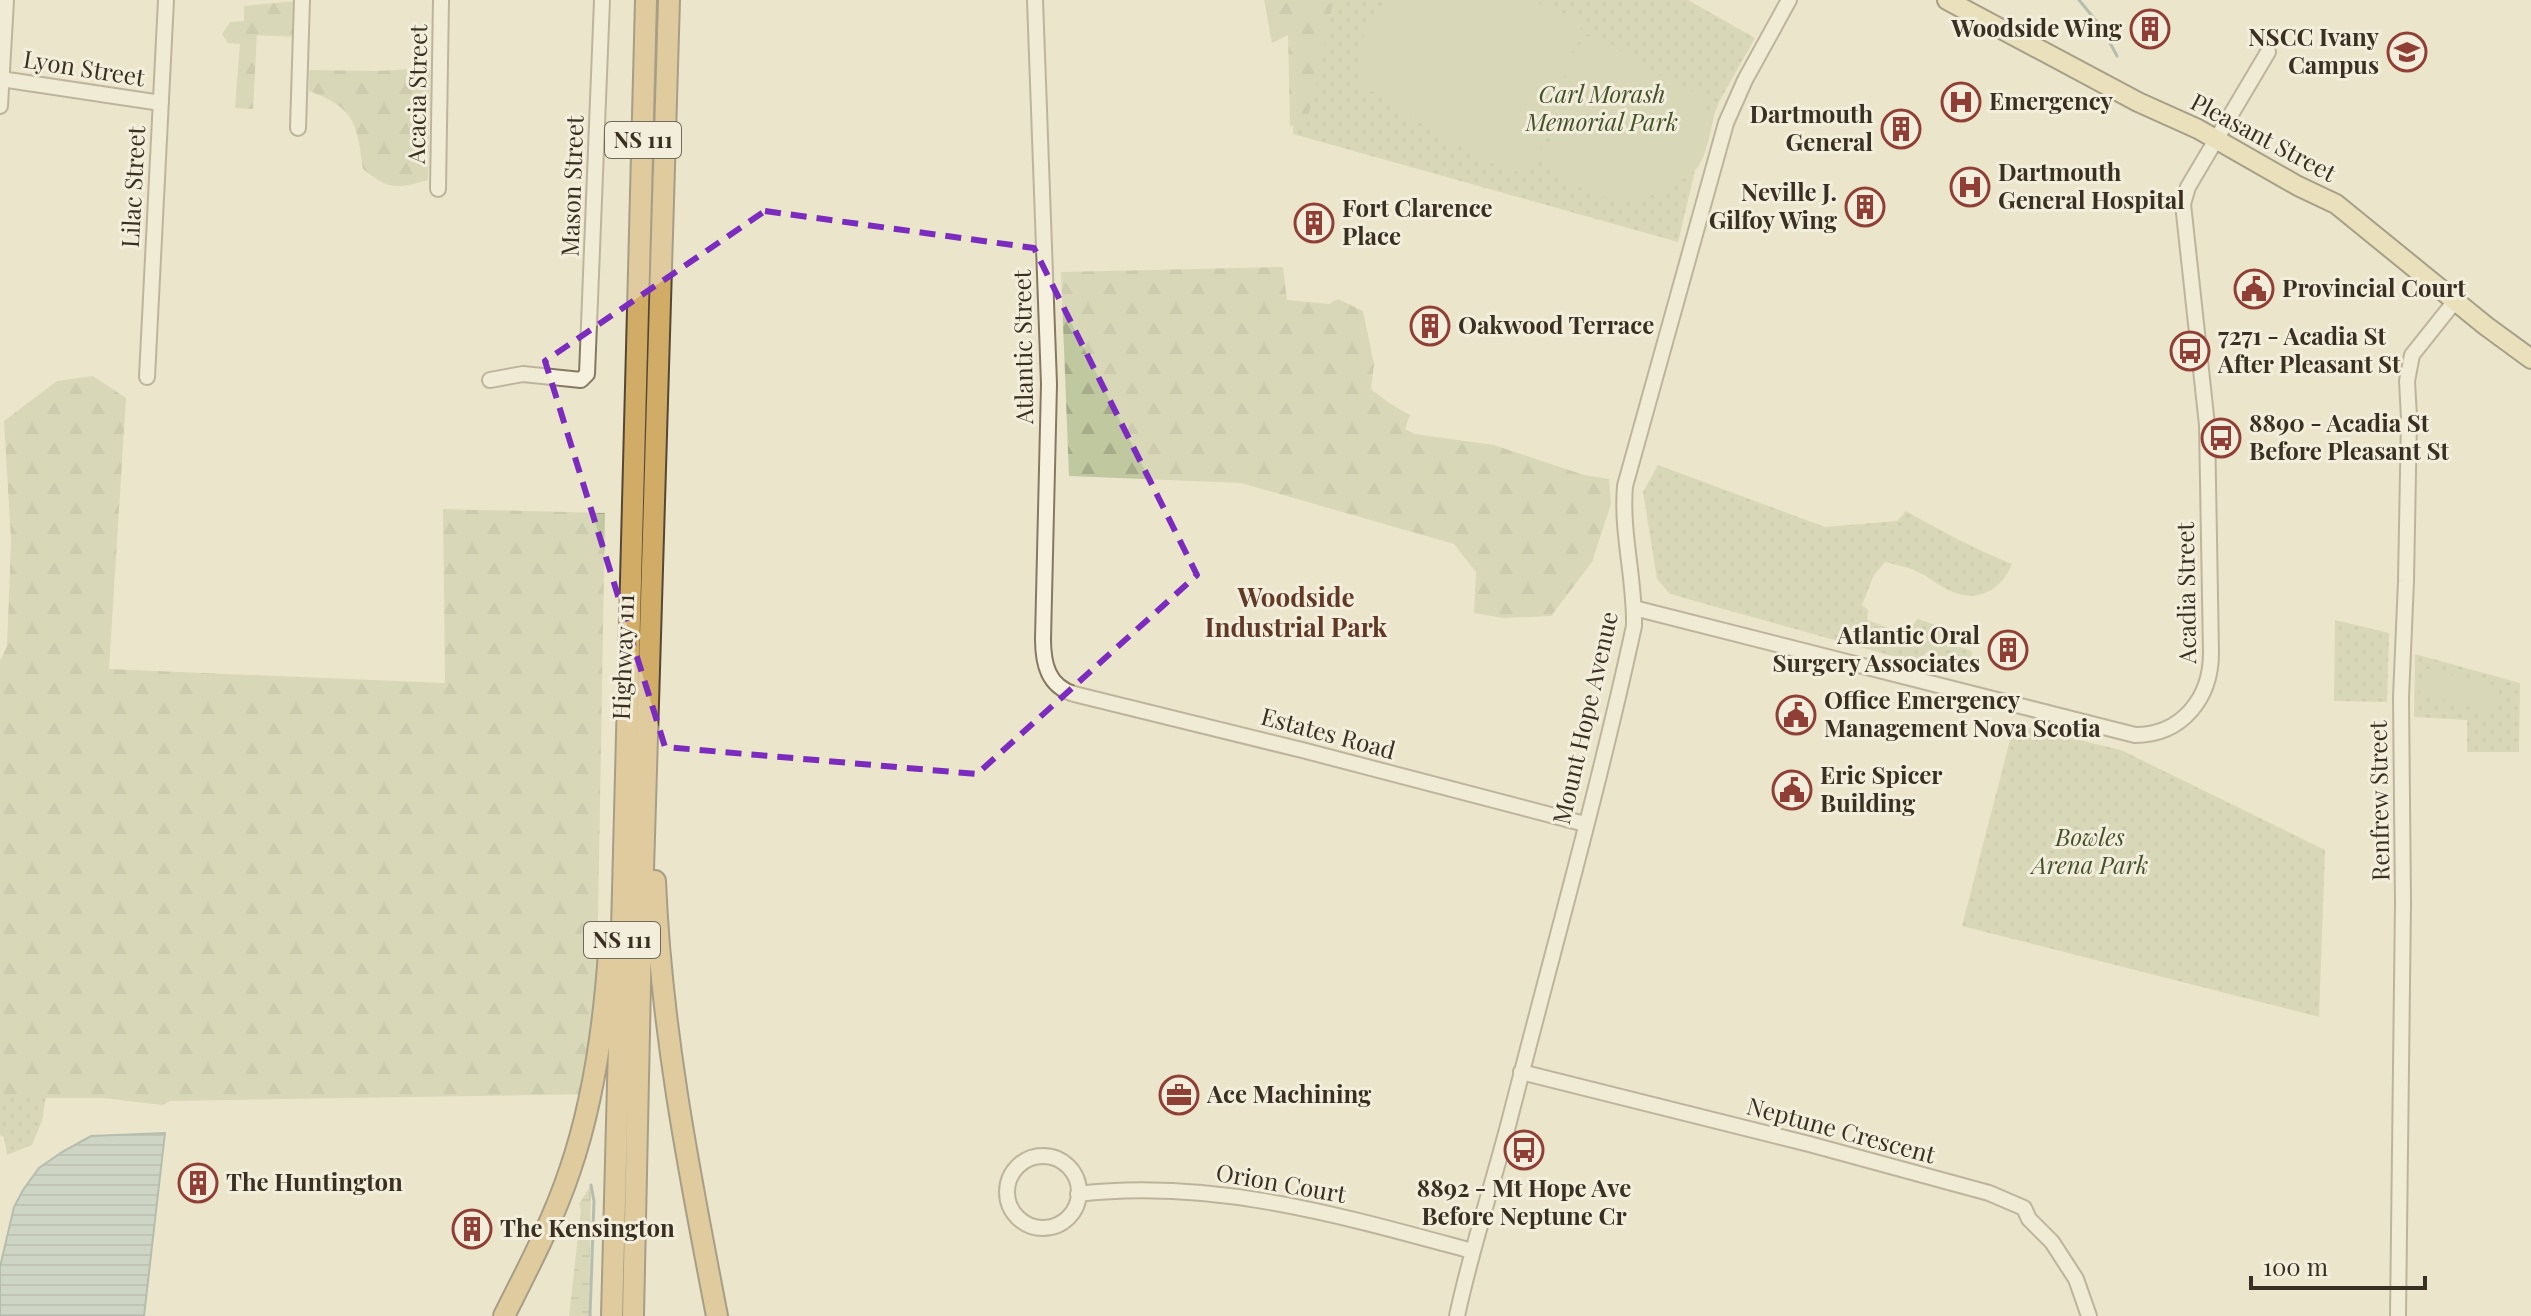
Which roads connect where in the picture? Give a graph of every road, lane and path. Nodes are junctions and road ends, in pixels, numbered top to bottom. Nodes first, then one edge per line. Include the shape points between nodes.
1 (6, 0) edge
2 (166, 0) edge
3 (302, 0) edge
4 (441, 0) edge
5 (602, 0) edge
6 (646, 0) edge
7 (669, 0) edge
8 (1035, 0) edge
9 (1789, 0) edge
10 (1947, 0) edge
11 (2268, 52) dead end
12 (1, 79) edge
13 (161, 103) junction
14 (0, 106) edge
15 (298, 128) dead end
16 (2216, 139) junction
17 (438, 189) dead end
18 (2455, 301) junction
19 (2531, 359) edge
20 (147, 377) dead end
21 (490, 380) dead end
22 (632, 565) junction
23 (1634, 608) junction
24 (1060, 689) joint
25 (648, 706) junction
26 (1585, 824) junction
27 (1521, 1072) junction
28 (1078, 1194) junction
29 (1472, 1251) junction
30 (504, 1316) edge
31 (612, 1316) edge
32 (633, 1316) edge
33 (717, 1316) edge
34 (1457, 1316) edge
35 (2089, 1316) edge
36 (2398, 1316) edge

1 - 12 street
2 - 13 street, Lilac Street
3 - 15 street
4 - 17 street, Acacia Street
5 - 21 street, Mason Street via 587,374 581,380 523,374
6 - 22 highway, Highway 111 / NS 111
7 - 25 highway, Highway 111 / NS 111
8 - 24 street, Atlantic Street via 1049,384 1043,657
9 - 23 street, Mount Hope Avenue via 1726,123 1625,486
10 - 16 main road, Pleasant Street
11 - 16 street, Acadia Street
12 - 13 street, Lyon Street
12 - 14 street
13 - 20 street, Lilac Street
16 - 18 main road, Pleasant Street via 2336,204
16 - 23 street, Acadia Street via 2183,204 2207,425 2211,667 2201,698 2180,721 2159,732 2135,735
18 - 19 main road, Pleasant Street
18 - 36 street, Renfrew Street via 2412,355 2407,381
22 - 30 highway via 598,1057 566,1181
22 - 31 highway, Highway 111 / NS 111
23 - 26 street, Mount Hope Avenue via 1627,657
24 - 26 street, Estates Road
25 - 32 highway, Highway 111 / NS 111
25 - 33 highway via 654,732 651,778 662,996
26 - 27 street, Mount Hope Avenue
27 - 29 street, Mount Hope Avenue
27 - 35 street, Neptune Crescent via 1999,1197 2024,1208 2052,1242 2076,1279
28 - 28 street via 1073,1172 1050,1157 1025,1160 1008,1180 1011,1210 1029,1226 1060,1224 1070,1216
28 - 29 street, Orion Court via 1121,1189 1207,1192 1324,1213
29 - 34 street, Mount Hope Avenue

